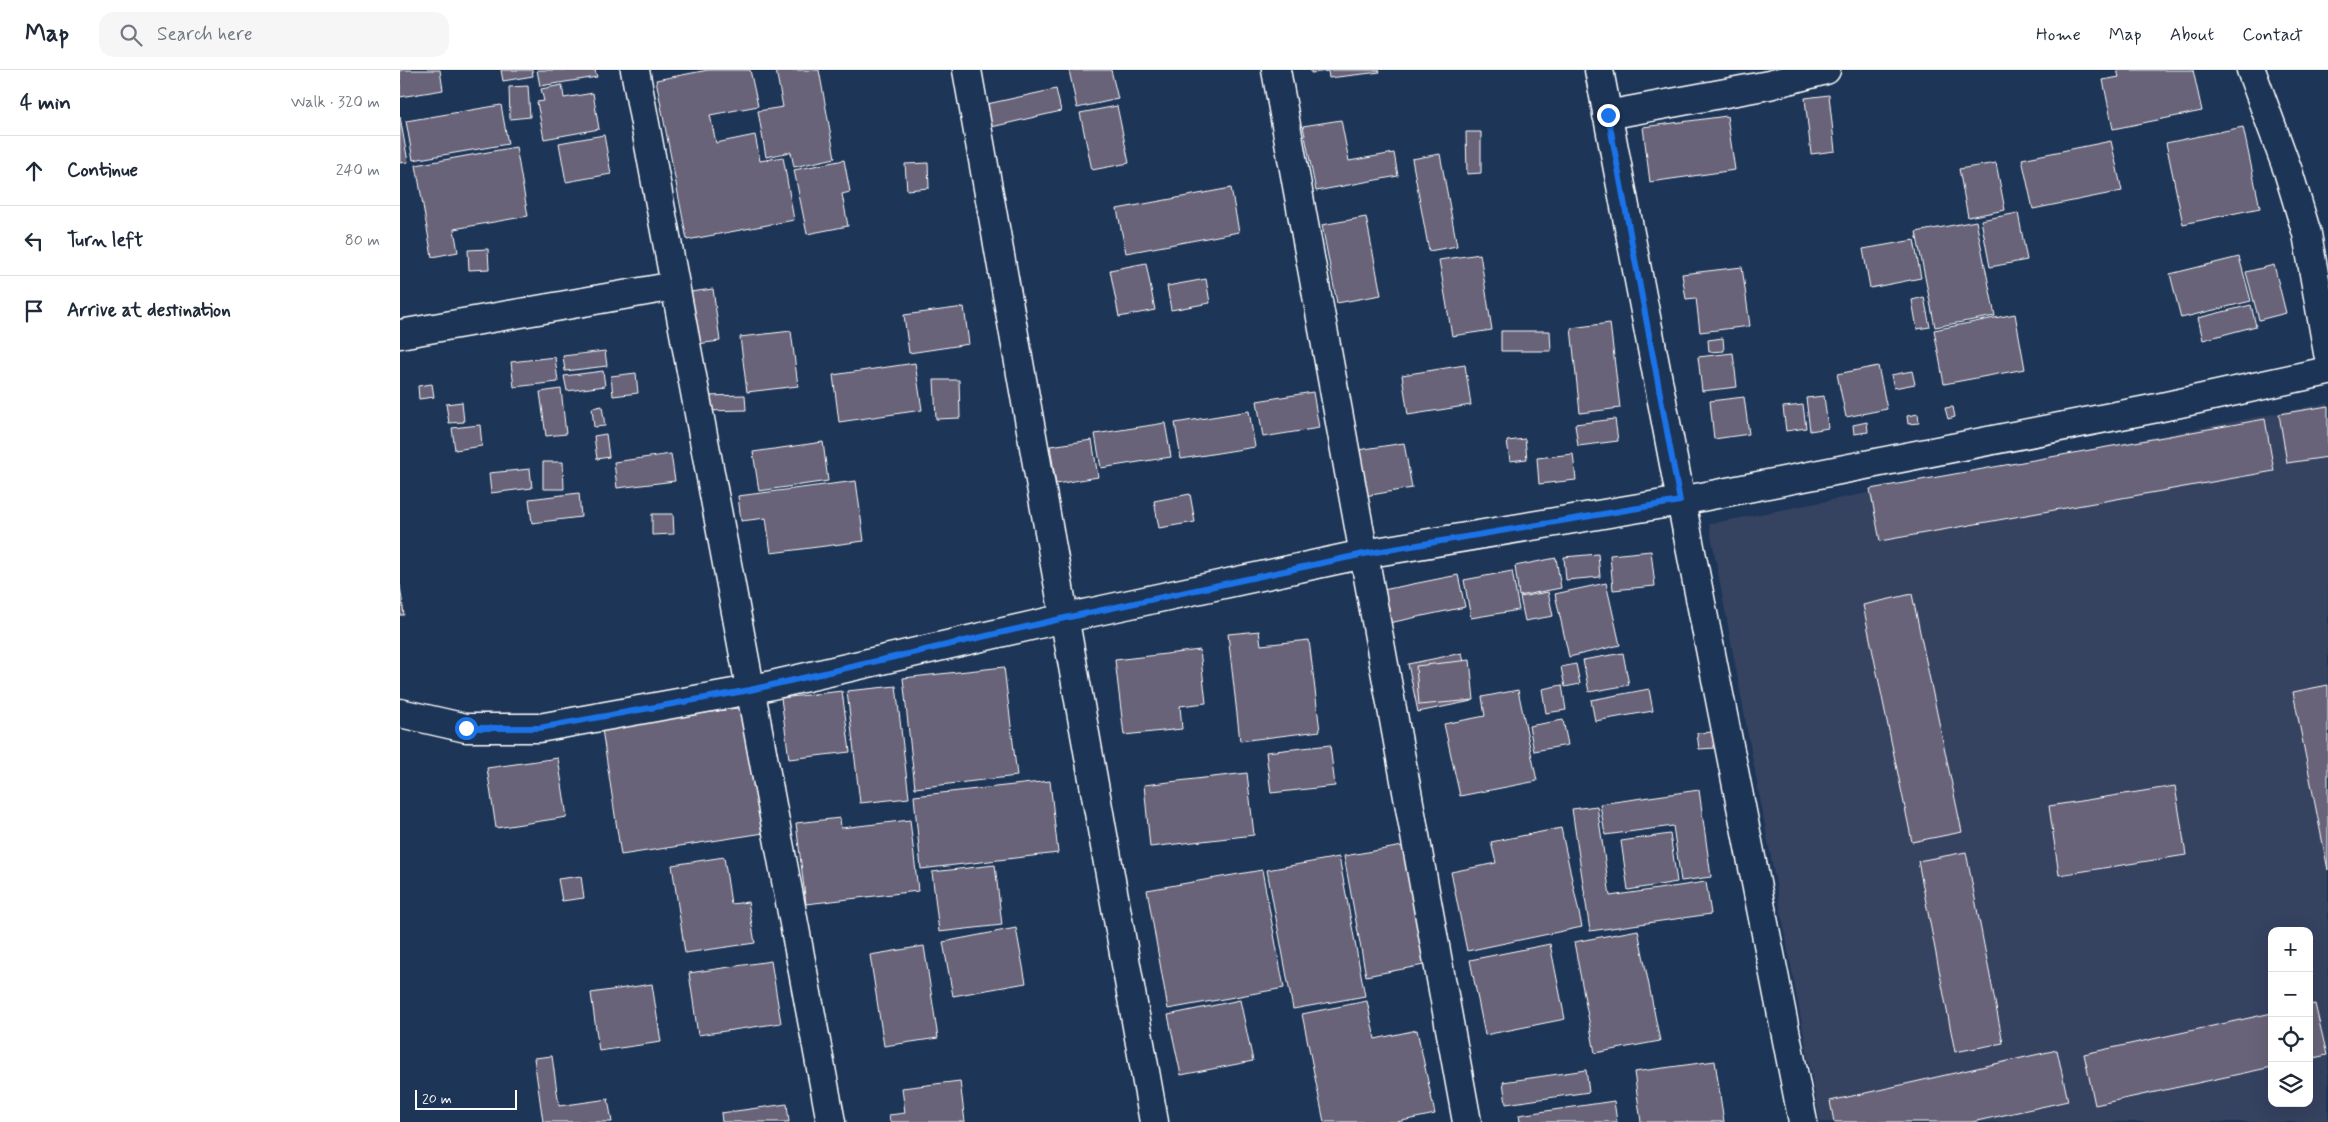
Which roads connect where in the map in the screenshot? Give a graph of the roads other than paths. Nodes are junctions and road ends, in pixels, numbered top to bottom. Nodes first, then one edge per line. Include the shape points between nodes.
1 (634, 70) edge
2 (967, 70) edge
3 (1276, 70) edge
4 (1599, 70) edge
5 (1826, 70) edge
6 (2251, 70) edge
7 (1608, 115) junction
8 (675, 286) junction
9 (400, 334) edge
10 (2328, 353) edge
11 (2328, 371) edge
12 (1680, 501) junction
13 (1364, 554) junction
14 (1065, 618) junction
15 (750, 690) junction
16 (400, 713) edge
17 (831, 1122) edge
18 (1154, 1122) edge
19 (1467, 1122) edge
20 (1803, 1122) edge

1 - 8 street
2 - 14 street
3 - 13 street
4 - 7 street
5 - 7 street via 1769,85
6 - 10 street via 2307,234
7 - 12 street
8 - 9 street
8 - 15 street
11 - 12 street via 2157,408
12 - 13 street
12 - 20 street
13 - 14 street
13 - 19 street
14 - 15 street
14 - 18 street
15 - 16 street via 539,728 466,728
15 - 17 street

